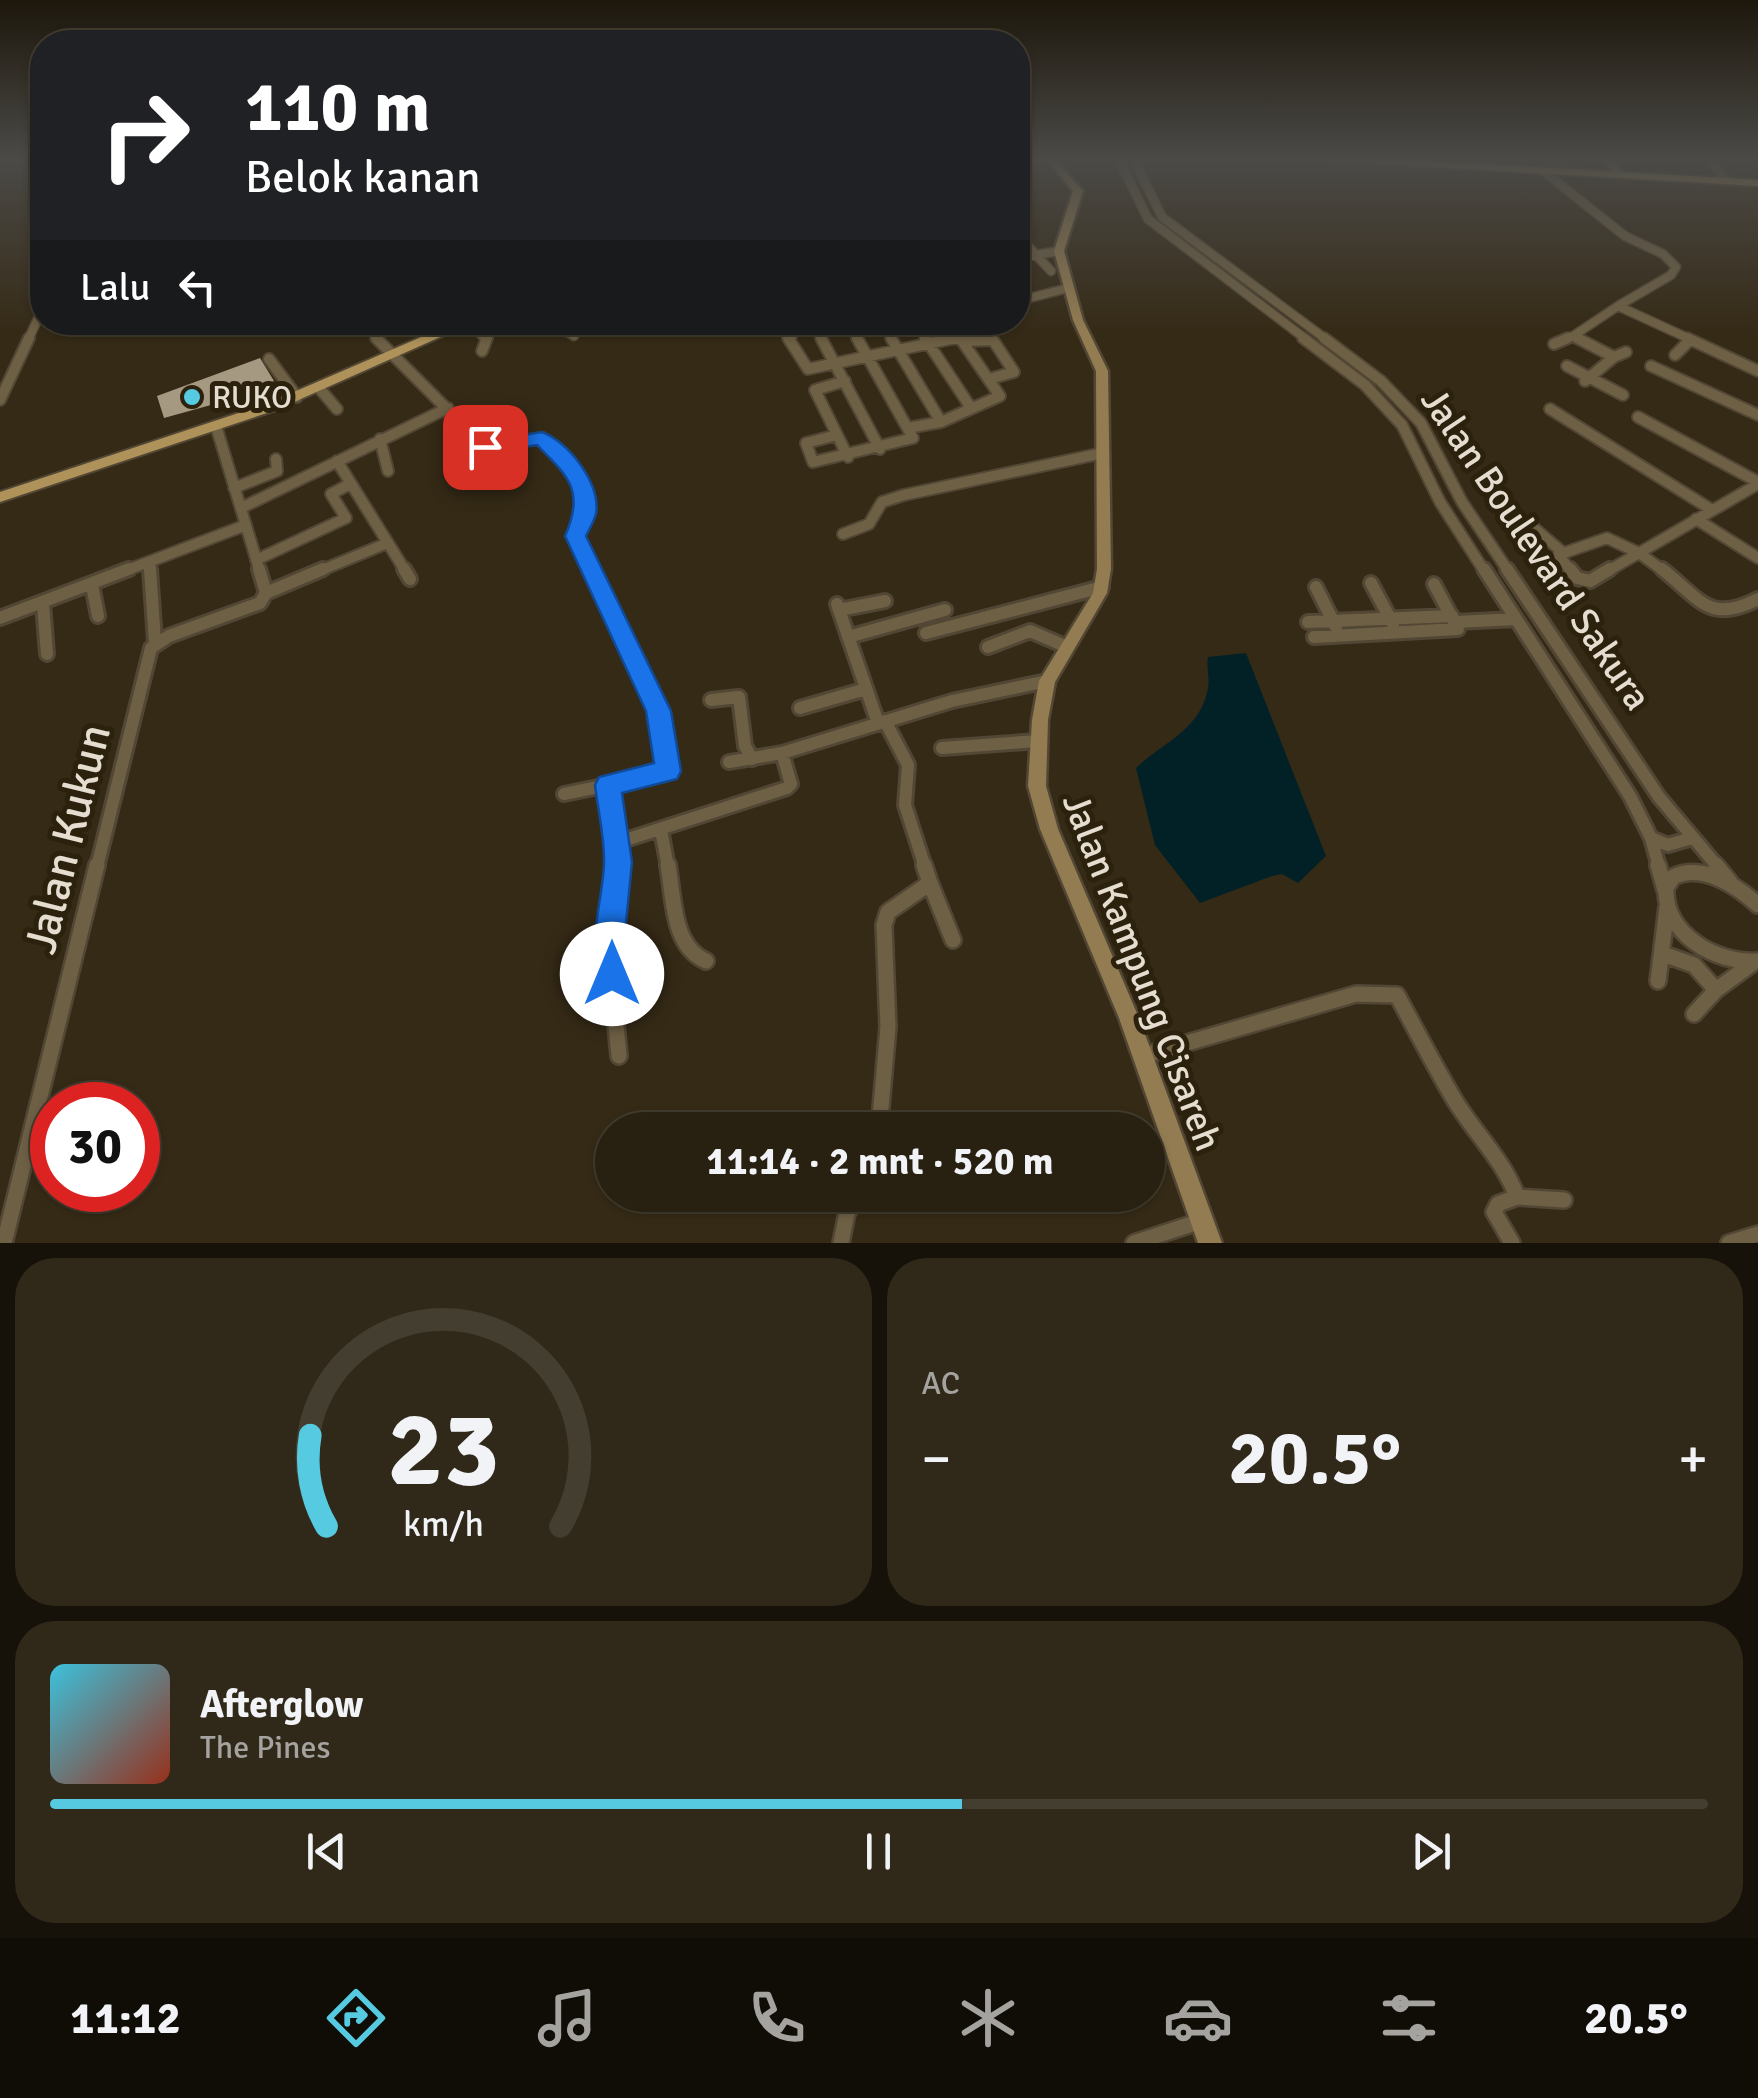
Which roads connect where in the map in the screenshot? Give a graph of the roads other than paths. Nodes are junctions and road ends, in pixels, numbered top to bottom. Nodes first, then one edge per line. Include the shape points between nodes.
1 (1070, 216) edge
2 (1147, 216) edge
3 (1162, 216) edge
4 (1600, 216) edge
5 (1030, 249) edge
6 (1059, 250) junction
7 (1035, 254) junction
8 (1030, 255) edge
9 (1051, 271) dead end
10 (1236, 273) junction
11 (1222, 277) junction
12 (1068, 288) junction
13 (1030, 298) edge
14 (1618, 306) junction
15 (30, 335) edge
16 (374, 335) edge
17 (440, 335) edge
18 (484, 335) edge
19 (790, 335) edge
20 (820, 335) edge
21 (855, 335) edge
22 (889, 335) edge
23 (924, 335) edge
24 (1573, 336) junction
25 (961, 339) junction
26 (1690, 340) junction
27 (930, 344) junction
28 (1554, 344) dead end
29 (482, 351) dead end
30 (898, 351) junction
31 (1626, 352) dead end
32 (1675, 355) dead end
33 (867, 356) junction
34 (1614, 357) junction
35 (390, 358) junction
36 (269, 359) dead end
37 (835, 363) junction
38 (1567, 366) dead end
39 (1650, 366) dead end
40 (1758, 371) edge
41 (989, 379) junction
42 (1588, 379) junction
43 (845, 381) junction
44 (319, 388) junction
45 (1623, 396) dead end
46 (297, 397) junction
47 (0, 400) edge
48 (337, 408) dead end
49 (448, 408) junction
50 (971, 408) junction
51 (1550, 409) dead end
52 (1758, 414) edge
53 (1638, 417) dead end
54 (941, 422) junction
55 (216, 426) junction
56 (908, 428) junction
57 (1606, 431) dead end
58 (837, 435) junction
59 (1594, 437) junction
60 (380, 439) junction
61 (880, 449) junction
62 (1103, 453) junction
63 (848, 457) junction
64 (276, 458) dead end
65 (337, 461) junction
66 (388, 471) dead end
67 (1758, 483) edge
68 (350, 484) junction
69 (234, 488) junction
70 (0, 497) edge
71 (241, 508) junction
72 (1712, 510) junction
73 (1696, 519) junction
74 (1476, 522) junction
75 (246, 524) junction
76 (1455, 524) junction
77 (1533, 527) dead end
78 (842, 534) dead end
79 (385, 544) junction
80 (1561, 550) junction
81 (1642, 554) junction
82 (1758, 558) edge
83 (256, 560) junction
84 (150, 563) junction
85 (410, 579) dead end
86 (92, 584) junction
87 (1371, 584) dead end
88 (1434, 584) dead end
89 (1102, 587) junction
90 (1316, 587) dead end
91 (266, 593) junction
92 (1758, 599) edge
93 (885, 601) dead end
94 (42, 604) junction
95 (945, 610) dead end
96 (98, 616) dead end
97 (0, 618) edge
98 (1390, 618) junction
99 (1454, 619) junction
100 (1516, 619) junction
101 (1333, 621) junction
102 (1308, 622) dead end
103 (926, 633) dead end
104 (1398, 633) junction
105 (1340, 636) junction
106 (848, 637) junction
107 (1314, 637) dead end
108 (155, 642) junction
109 (988, 646) dead end
110 (1065, 646) junction
111 (47, 654) dead end
112 (1047, 680) junction
113 (866, 689) junction
114 (712, 700) dead end
115 (800, 708) dead end
116 (882, 722) junction
117 (1038, 741) junction
118 (942, 748) dead end
119 (782, 753) junction
120 (752, 759) junction
121 (730, 762) dead end
122 (608, 785) junction
123 (564, 794) dead end
124 (661, 830) junction
125 (1650, 838) junction
126 (1692, 838) junction
127 (616, 843) junction
128 (1730, 882) junction
129 (930, 883) junction
130 (1665, 890) junction
131 (1755, 900) edge
132 (1667, 907) junction
133 (952, 940) dead end
134 (1663, 954) junction
135 (706, 961) dead end
136 (1755, 962) edge
137 (1658, 981) dead end
138 (1716, 990) junction
139 (1694, 1014) dead end
140 (619, 1056) dead end
141 (1142, 1056) junction
142 (881, 1112) edge
143 (1517, 1197) junction
144 (1564, 1200) dead end
145 (848, 1212) edge
146 (1201, 1220) junction
147 (1758, 1234) edge
148 (4, 1243) edge
149 (841, 1243) edge
150 (1134, 1243) edge
151 (1210, 1243) edge
152 (1512, 1243) edge
153 (1730, 1243) edge

1 - 6 main road
2 - 11 street, Jalan Boulevard Sakura
3 - 10 street, Jalan Boulevard Sakura
4 - 14 street via 1676,267
5 - 7 street
6 - 7 street
6 - 12 main road
7 - 8 street
7 - 9 street
10 - 11 street
10 - 74 street, Jalan Boulevard Sakura via 1402,400 1439,450
11 - 76 street, Jalan Boulevard Sakura via 1384,403 1418,450
12 - 13 street
12 - 62 main road via 1102,371
14 - 24 street
14 - 26 street
15 - 47 street
16 - 35 street
17 - 35 main road
18 - 29 street
19 - 37 street via 803,366
20 - 37 street
21 - 33 street
22 - 30 street
23 - 27 street
24 - 28 street
24 - 34 street
25 - 27 street
25 - 41 street
25 - 41 street via 991,339 1010,362 1014,372
26 - 32 street
26 - 40 street
27 - 30 street
27 - 50 street
30 - 33 street
30 - 54 street
31 - 34 street
33 - 37 street
33 - 56 street
34 - 42 street
35 - 44 main road
35 - 49 street
36 - 46 street
37 - 43 street
38 - 42 street
39 - 52 street
41 - 50 street via 1000,396
42 - 45 street
43 - 58 street via 815,390
43 - 61 street
44 - 46 main road
44 - 48 street
46 - 55 main road
49 - 60 street
49 - 122 street via 485,447 542,438 581,482 586,514 576,536 658,711 670,768
50 - 54 street
51 - 59 street
53 - 67 street
54 - 56 street
55 - 69 street
55 - 70 main road
56 - 61 street via 913,440
57 - 59 street
58 - 63 street
58 - 63 street via 806,444 812,461
59 - 72 street
60 - 65 street
60 - 66 street
61 - 63 street
62 - 78 street via 882,502 869,524
62 - 89 main road
64 - 69 street via 277,471
65 - 68 street
65 - 71 street
67 - 72 street
68 - 79 street
68 - 83 street via 332,491 346,518
69 - 71 street
71 - 75 street
72 - 73 street
73 - 81 street
73 - 82 street
74 - 76 street
74 - 126 street, Jalan Boulevard Sakura
75 - 83 street
75 - 84 street
76 - 100 street, Jalan Boulevard Sakura
77 - 80 street
79 - 85 street
79 - 91 street
80 - 81 street via 1607,538
80 - 81 street via 1560,560 1586,583
81 - 92 street via 1717,612
83 - 91 street
84 - 86 street
84 - 108 street, Jalan Kukun
86 - 94 street
86 - 96 street
87 - 98 street
88 - 99 street
89 - 103 street
89 - 110 main road, Jalan Kampung Cisareh
90 - 101 street
91 - 108 street via 260,603
93 - 106 street via 838,607
94 - 97 street
94 - 111 street
95 - 106 street
98 - 99 street
98 - 101 street
98 - 104 street
99 - 100 street
99 - 104 street via 1456,630
100 - 125 street, Jalan Boulevard Sakura
101 - 102 street
101 - 105 street
104 - 105 street
105 - 107 street
106 - 113 street
108 - 148 street, Jalan Kukun
109 - 110 street via 1033,631
110 - 112 main road, Jalan Kampung Cisareh
112 - 116 street
112 - 117 main road, Jalan Kampung Cisareh
113 - 115 street
113 - 116 street
114 - 120 street via 739,697
116 - 119 street
116 - 129 street via 908,766 905,805
117 - 118 street
117 - 141 main road, Jalan Kampung Cisareh via 1038,786 1049,829
119 - 120 street
119 - 124 street via 788,788
120 - 121 street
122 - 123 street
122 - 127 street
124 - 127 street
124 - 135 street via 682,942
125 - 126 street via 1668,845
125 - 130 street, Jalan Boulevard Sakura
126 - 128 street, Jalan Boulevard Sakura
127 - 140 street via 610,962
128 - 130 street via 1687,872
128 - 131 street, Jalan Boulevard Sakura
129 - 133 street
129 - 142 street via 888,912 884,926 888,1026
130 - 132 street, Jalan Boulevard Sakura
132 - 134 street, Jalan Boulevard Sakura
132 - 136 street via 1692,940 1734,962
134 - 137 street, Jalan Boulevard Sakura
134 - 138 street via 1698,965
136 - 138 street
138 - 139 street
141 - 143 street via 1356,994 1397,995
141 - 146 main road, Jalan Kampung Cisareh
143 - 144 street
143 - 152 street via 1494,1208
145 - 149 street
146 - 150 street
146 - 151 main road, Jalan Kampung Cisareh
147 - 153 street

